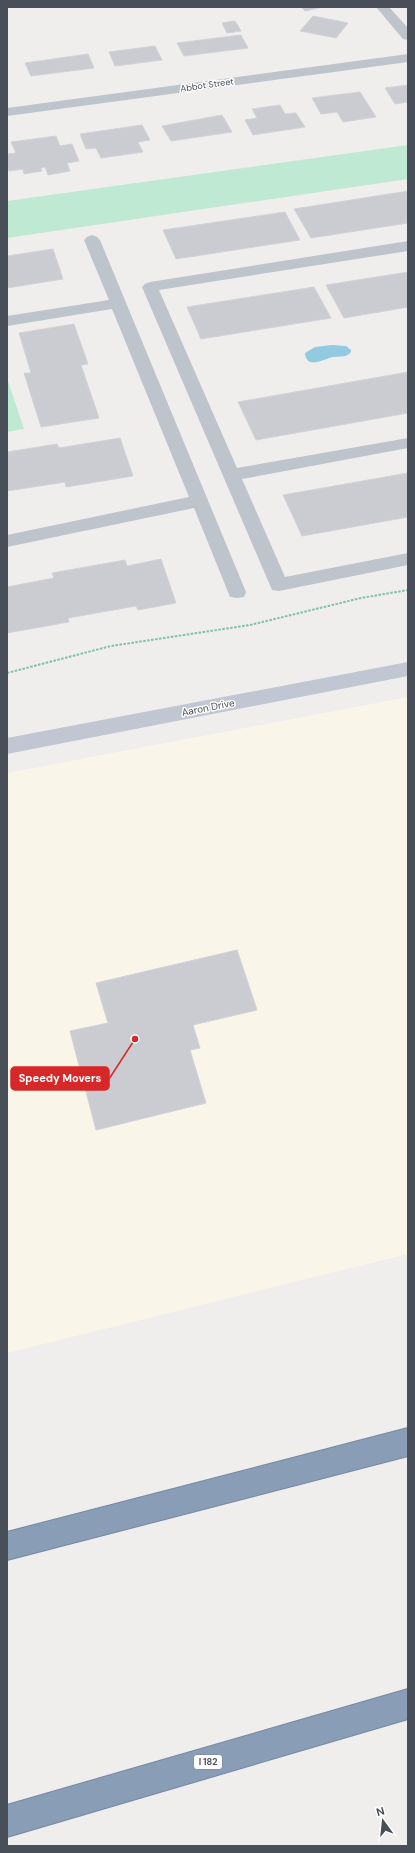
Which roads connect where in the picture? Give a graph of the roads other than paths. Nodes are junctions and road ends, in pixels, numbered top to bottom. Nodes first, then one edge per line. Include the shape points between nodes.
1 (382, 7) edge
2 (408, 36) edge
3 (408, 58) edge
4 (7, 112) edge
5 (92, 240) dead end
6 (408, 246) edge
7 (118, 303) junction
8 (7, 321) edge
9 (408, 443) edge
10 (231, 476) junction
11 (199, 502) junction
12 (7, 540) edge
13 (408, 559) edge
14 (237, 592) dead end
15 (408, 669) edge
16 (7, 746) edge
17 (408, 1442) edge
18 (7, 1546) edge
19 (408, 1704) edge
20 (7, 1821) edge

1 - 2 street
3 - 4 street, Abbot Street
5 - 7 street
6 - 10 street via 150,287
7 - 8 street
7 - 11 street
9 - 10 street
10 - 13 street via 279,585
11 - 12 street
11 - 14 street
15 - 16 street, Aaron Drive
17 - 18 highway
19 - 20 highway, I 182

